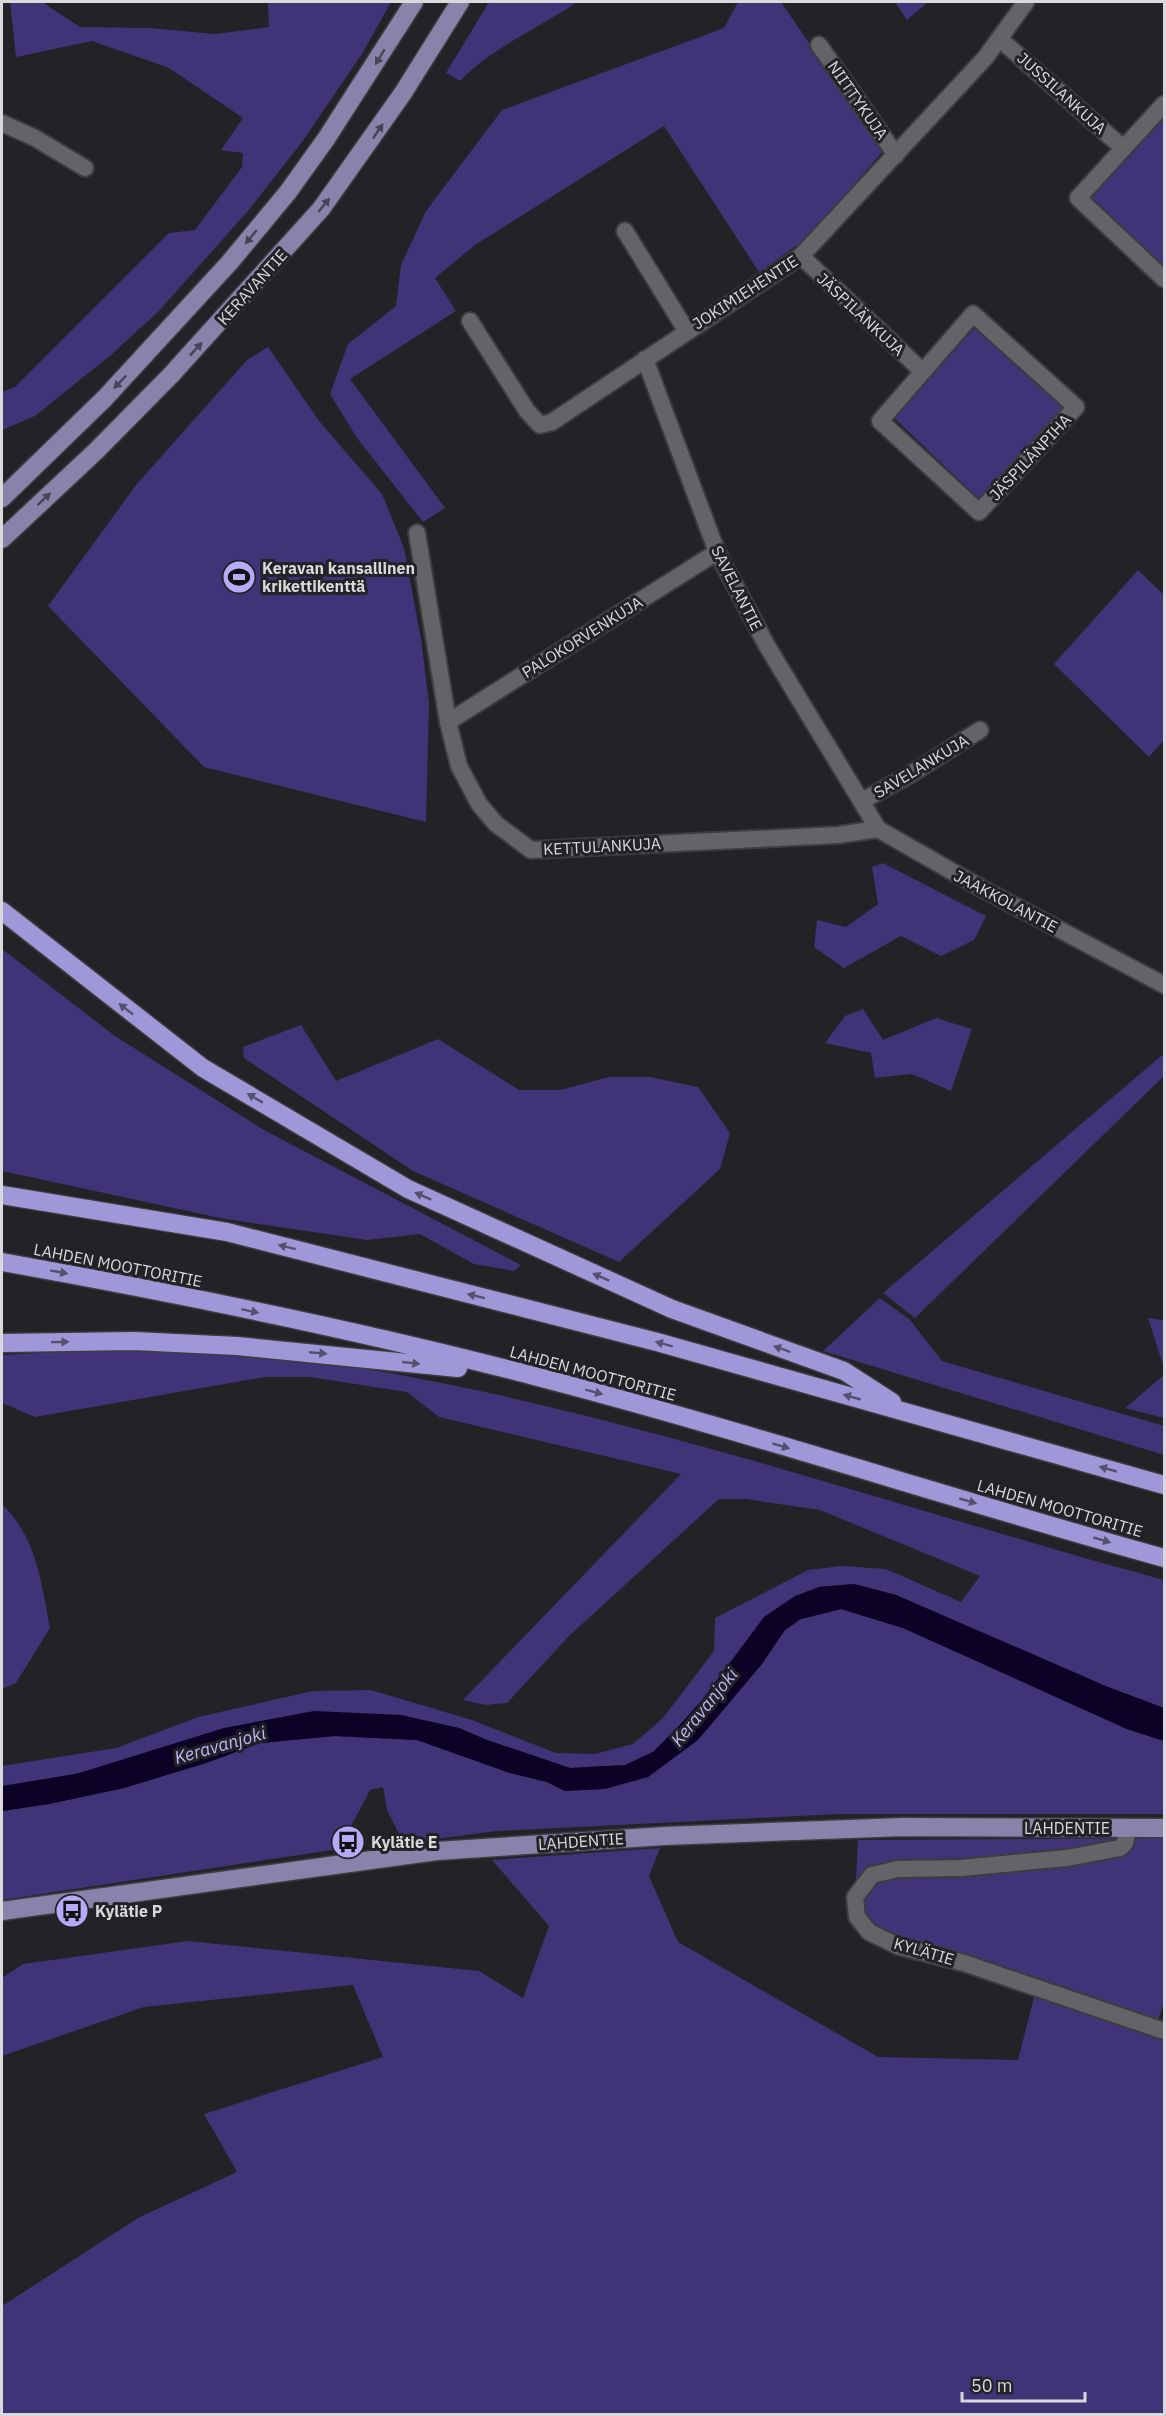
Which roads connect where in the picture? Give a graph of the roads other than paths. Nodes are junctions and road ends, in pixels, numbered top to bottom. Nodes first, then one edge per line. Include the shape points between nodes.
1 (460, 2) edge
2 (470, 2) edge
3 (1026, 2) edge
4 (412, 3) edge
5 (446, 27) junction
6 (1001, 39) junction
7 (819, 45) dead end
8 (1164, 104) edge
9 (2, 123) edge
10 (1124, 148) junction
11 (896, 154) junction
12 (85, 168) dead end
13 (625, 231) dead end
14 (801, 256) junction
15 (1164, 279) edge
16 (470, 321) dead end
17 (686, 330) junction
18 (645, 359) junction
19 (922, 371) junction
20 (2, 498) edge
21 (417, 533) dead end
22 (2, 539) edge
23 (717, 552) junction
24 (448, 722) junction
25 (980, 730) dead end
26 (861, 801) junction
27 (878, 829) junction
28 (2, 911) edge
29 (1164, 985) edge
30 (2, 1195) edge
31 (2, 1262) edge
32 (2, 1344) edge
33 (537, 1377) junction
34 (909, 1412) junction
35 (1164, 1485) edge
36 (1164, 1558) edge
37 (1128, 1828) junction
38 (1164, 1828) edge
39 (2, 1911) edge
40 (1164, 2031) edge

1 - 5 main road, KERAVANTIE
2 - 5 main road
3 - 6 street, JOKIMIEHENTIE
4 -> 20 main road, KERAVANTIE via 288,192 230,262 105,398
22 -> 5 main road, KERAVANTIE via 105,442 259,281 352,169
6 - 10 street, JUSSILANKUJA
6 - 11 street, JOKIMIEHENTIE
7 - 11 street, NIITTYKUJA
8 - 10 street
9 - 12 street
10 - 15 street via 1078,198
11 - 14 street, JOKIMIEHENTIE
13 - 17 street
14 - 17 street, JOKIMIEHENTIE
14 - 19 street, JÄSPILÄNKUJA
16 - 18 street, JOKIMIEHENTIE via 540,425 552,422
17 - 18 street, JOKIMIEHENTIE
18 - 23 street, SAVELANTIE
19 - 19 street, JÄSPILÄNPIHA via 880,421 979,512 1076,407 973,314
21 - 24 street, KETTULANKUJA
23 - 24 street, PALOKORVENKUJA
23 - 26 street, SAVELANTIE via 767,646
24 - 27 street, KETTULANKUJA via 459,766 479,804 496,824 531,850 838,835
25 - 26 street, SAVELANKUJA
26 - 27 street, JAAKKOLANTIE
27 - 29 street, JAAKKOLANTIE
34 -> 28 highway via 844,1371 672,1309 408,1190 203,1068
34 -> 30 highway via 646,1339 227,1232
31 -> 33 highway, LAHDEN MOOTTORITIE via 358,1334
32 -> 33 highway via 134,1341 237,1346
33 -> 36 highway, LAHDEN MOOTTORITIE
35 -> 34 highway
37 - 38 main road, LAHDENTIE
37 - 39 main road, LAHDENTIE via 903,1827 664,1836 449,1850
37 - 40 street, KYLÄTIE via 1120,1848 1067,1858 961,1868 898,1869 872,1875 855,1897 857,1917 869,1932 898,1946 964,1963

